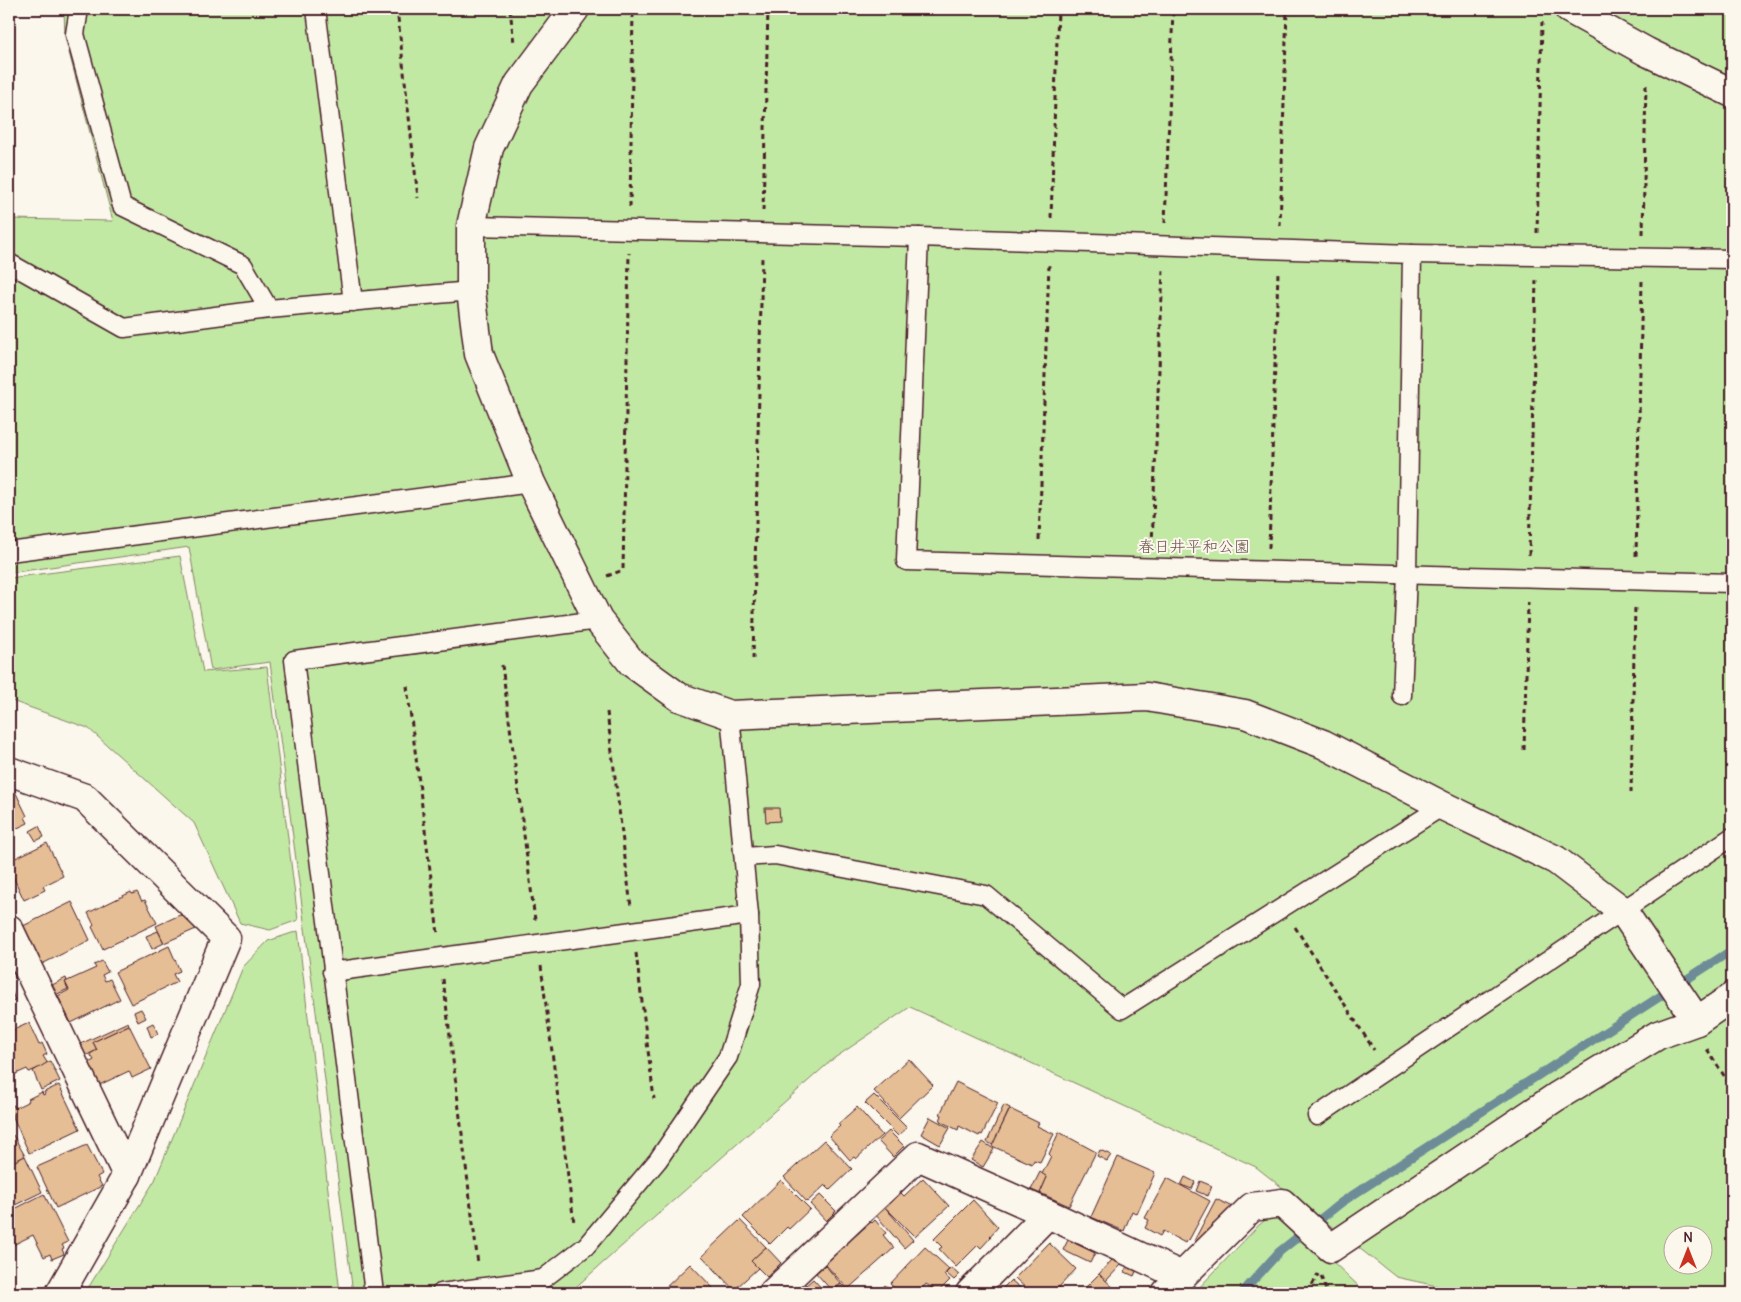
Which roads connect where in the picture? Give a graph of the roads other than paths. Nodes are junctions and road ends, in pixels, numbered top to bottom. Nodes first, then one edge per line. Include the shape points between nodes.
1 (79, 9) edge
2 (316, 9) edge
3 (575, 9) edge
4 (1569, 9) edge
5 (1732, 93) edge
6 (471, 226) junction
7 (919, 237) junction
8 (1412, 254) junction
9 (1732, 260) edge
10 (9, 263) edge
11 (471, 291) junction
12 (353, 302) junction
13 (269, 310) junction
14 (531, 483) junction
15 (9, 552) edge
16 (1407, 574) junction
17 (1732, 583) edge
18 (598, 620) junction
19 (1402, 696) dead end
20 (730, 715) junction
21 (9, 772) edge
22 (1443, 806) junction
23 (1732, 837) edge
24 (744, 857) junction
25 (1623, 912) junction
26 (749, 915) junction
27 (9, 929) edge
28 (332, 972) junction
29 (1732, 997) edge
30 (1700, 1033) junction
31 (1317, 1116) dead end
32 (128, 1175) junction
33 (1048, 1214) junction
34 (1174, 1285) edge
35 (60, 1293) edge
36 (374, 1293) edge
37 (441, 1293) edge
38 (773, 1293) edge
39 (970, 1293) edge

1 - 13 lane via 75,34 122,206 243,265
2 - 12 lane
3 - 6 street via 518,84 490,148
4 - 5 street
6 - 7 lane
6 - 11 street
7 - 8 lane
7 - 16 lane via 906,561
8 - 9 lane
8 - 16 lane
10 - 13 lane via 124,328
11 - 12 lane
11 - 14 street via 479,354
12 - 13 lane
14 - 15 lane
14 - 18 street
16 - 17 lane
16 - 19 lane
18 - 20 street via 640,669 679,697
18 - 28 lane via 294,660
20 - 22 street via 1147,697 1245,714 1323,744
20 - 24 lane
21 - 32 street via 86,798 226,938
22 - 24 lane via 1122,1009 986,895 775,855
22 - 25 street via 1556,860
23 - 25 lane
24 - 26 lane
25 - 30 street
25 - 31 lane
26 - 28 lane
26 - 37 lane via 751,984 728,1057 658,1160 586,1246 543,1279
27 - 32 street
28 - 36 lane
29 - 30 street
30 - 34 street via 1658,1035 1556,1097 1331,1248 1282,1203 1252,1207
32 - 35 street
33 - 34 street
33 - 38 street via 918,1156
33 - 39 street

